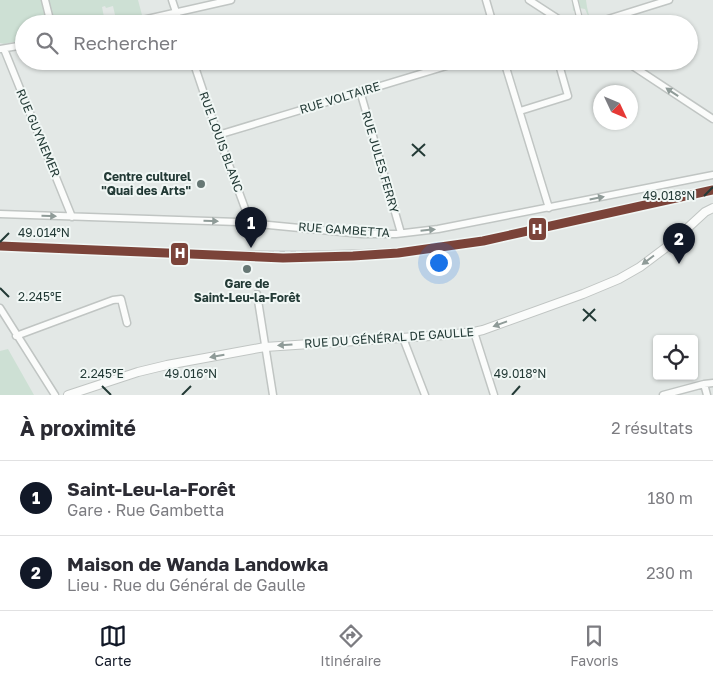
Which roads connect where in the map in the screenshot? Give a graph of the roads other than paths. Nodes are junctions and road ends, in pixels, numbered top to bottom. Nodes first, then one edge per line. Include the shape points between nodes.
1 (45, 0) edge
2 (172, 0) edge
3 (231, 0) edge
4 (486, 0) edge
5 (529, 0) edge
6 (575, 0) edge
7 (669, 0) edge
8 (221, 1) edge
9 (176, 12) junction
10 (49, 15) edge
11 (163, 15) edge
12 (177, 15) edge
13 (490, 15) edge
14 (552, 15) edge
15 (579, 15) edge
16 (621, 15) edge
17 (15, 47) edge
18 (2, 49) edge
19 (196, 70) edge
20 (432, 70) edge
21 (507, 70) edge
22 (561, 70) edge
23 (639, 70) edge
24 (360, 91) junction
25 (520, 111) junction
26 (713, 119) edge
27 (218, 135) junction
28 (713, 175) edge
29 (549, 208) junction
30 (713, 208) edge
31 (0, 214) edge
32 (72, 217) junction
33 (250, 222) junction
34 (400, 233) junction
35 (257, 294) dead end
36 (0, 308) edge
37 (127, 323) dead end
38 (474, 332) junction
39 (16, 336) junction
40 (404, 338) junction
41 (265, 347) junction
42 (713, 383) edge
43 (704, 384) junction
44 (55, 395) edge
45 (68, 395) edge
46 (273, 395) edge
47 (425, 395) edge
48 (494, 395) edge
49 (663, 395) edge
50 (707, 395) edge

1 - 10 street
2 - 9 street
3 - 8 street
4 - 13 street
5 - 14 street
6 - 15 street
7 - 16 street
8 - 9 street
9 - 11 street
9 - 12 street
17 - 18 street
18 - 32 street, RUE GUYNEMER
19 - 27 street, RUE LOUIS BLANC
20 - 24 street, RUE VOLTAIRE
21 - 25 street
22 - 25 street via 568,96
26 -> 23 street
24 - 27 street, RUE VOLTAIRE
24 - 34 street, RUE JULES FERRY
25 - 29 street
27 - 33 street, RUE LOUIS BLANC
29 -> 28 street, RUE GAMBETTA
34 -> 29 street, RUE GAMBETTA
30 -> 38 street, RUE DU GÉNÉRAL DE GAULLE via 640,267 618,279
31 -> 32 street, RUE GAMBETTA
32 -> 33 street, RUE GAMBETTA
33 - 34 street, RUE GAMBETTA via 362,234
35 - 41 street
36 - 39 street
37 - 39 street via 120,299
38 - 40 street, RUE DU GÉNÉRAL DE GAULLE
38 - 48 street
39 - 44 street
40 -> 41 street, RUE DU GÉNÉRAL DE GAULLE
40 - 47 street
41 -> 45 street, RUE DU GÉNÉRAL DE GAULLE via 138,372
41 - 46 street
42 - 43 street
43 - 49 street
43 - 50 street

